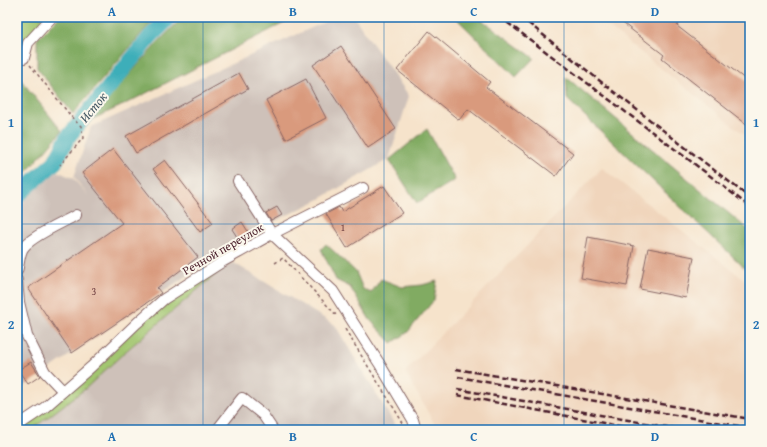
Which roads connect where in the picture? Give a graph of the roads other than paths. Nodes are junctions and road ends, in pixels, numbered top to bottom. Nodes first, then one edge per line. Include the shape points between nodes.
1 (52, 17) edge
2 (24, 58) road end
3 (238, 181) dead end
4 (364, 188) dead end
5 (76, 215) dead end
6 (272, 234) junction
7 (17, 271) edge
8 (17, 280) edge
9 (63, 391) junction
10 (17, 426) edge
11 (217, 430) edge
12 (273, 430) edge
13 (416, 430) edge

1 - 2 street via 28,43
3 - 6 street
4 - 6 street
5 - 7 street via 36,236 23,249
6 - 9 street, Речной переулок via 164,299
6 - 13 street, Речной переулок via 333,291 380,363 413,420
8 - 9 street via 27,336 45,372
9 - 10 street, Речной переулок via 44,408
11 - 12 street via 242,398 262,414

